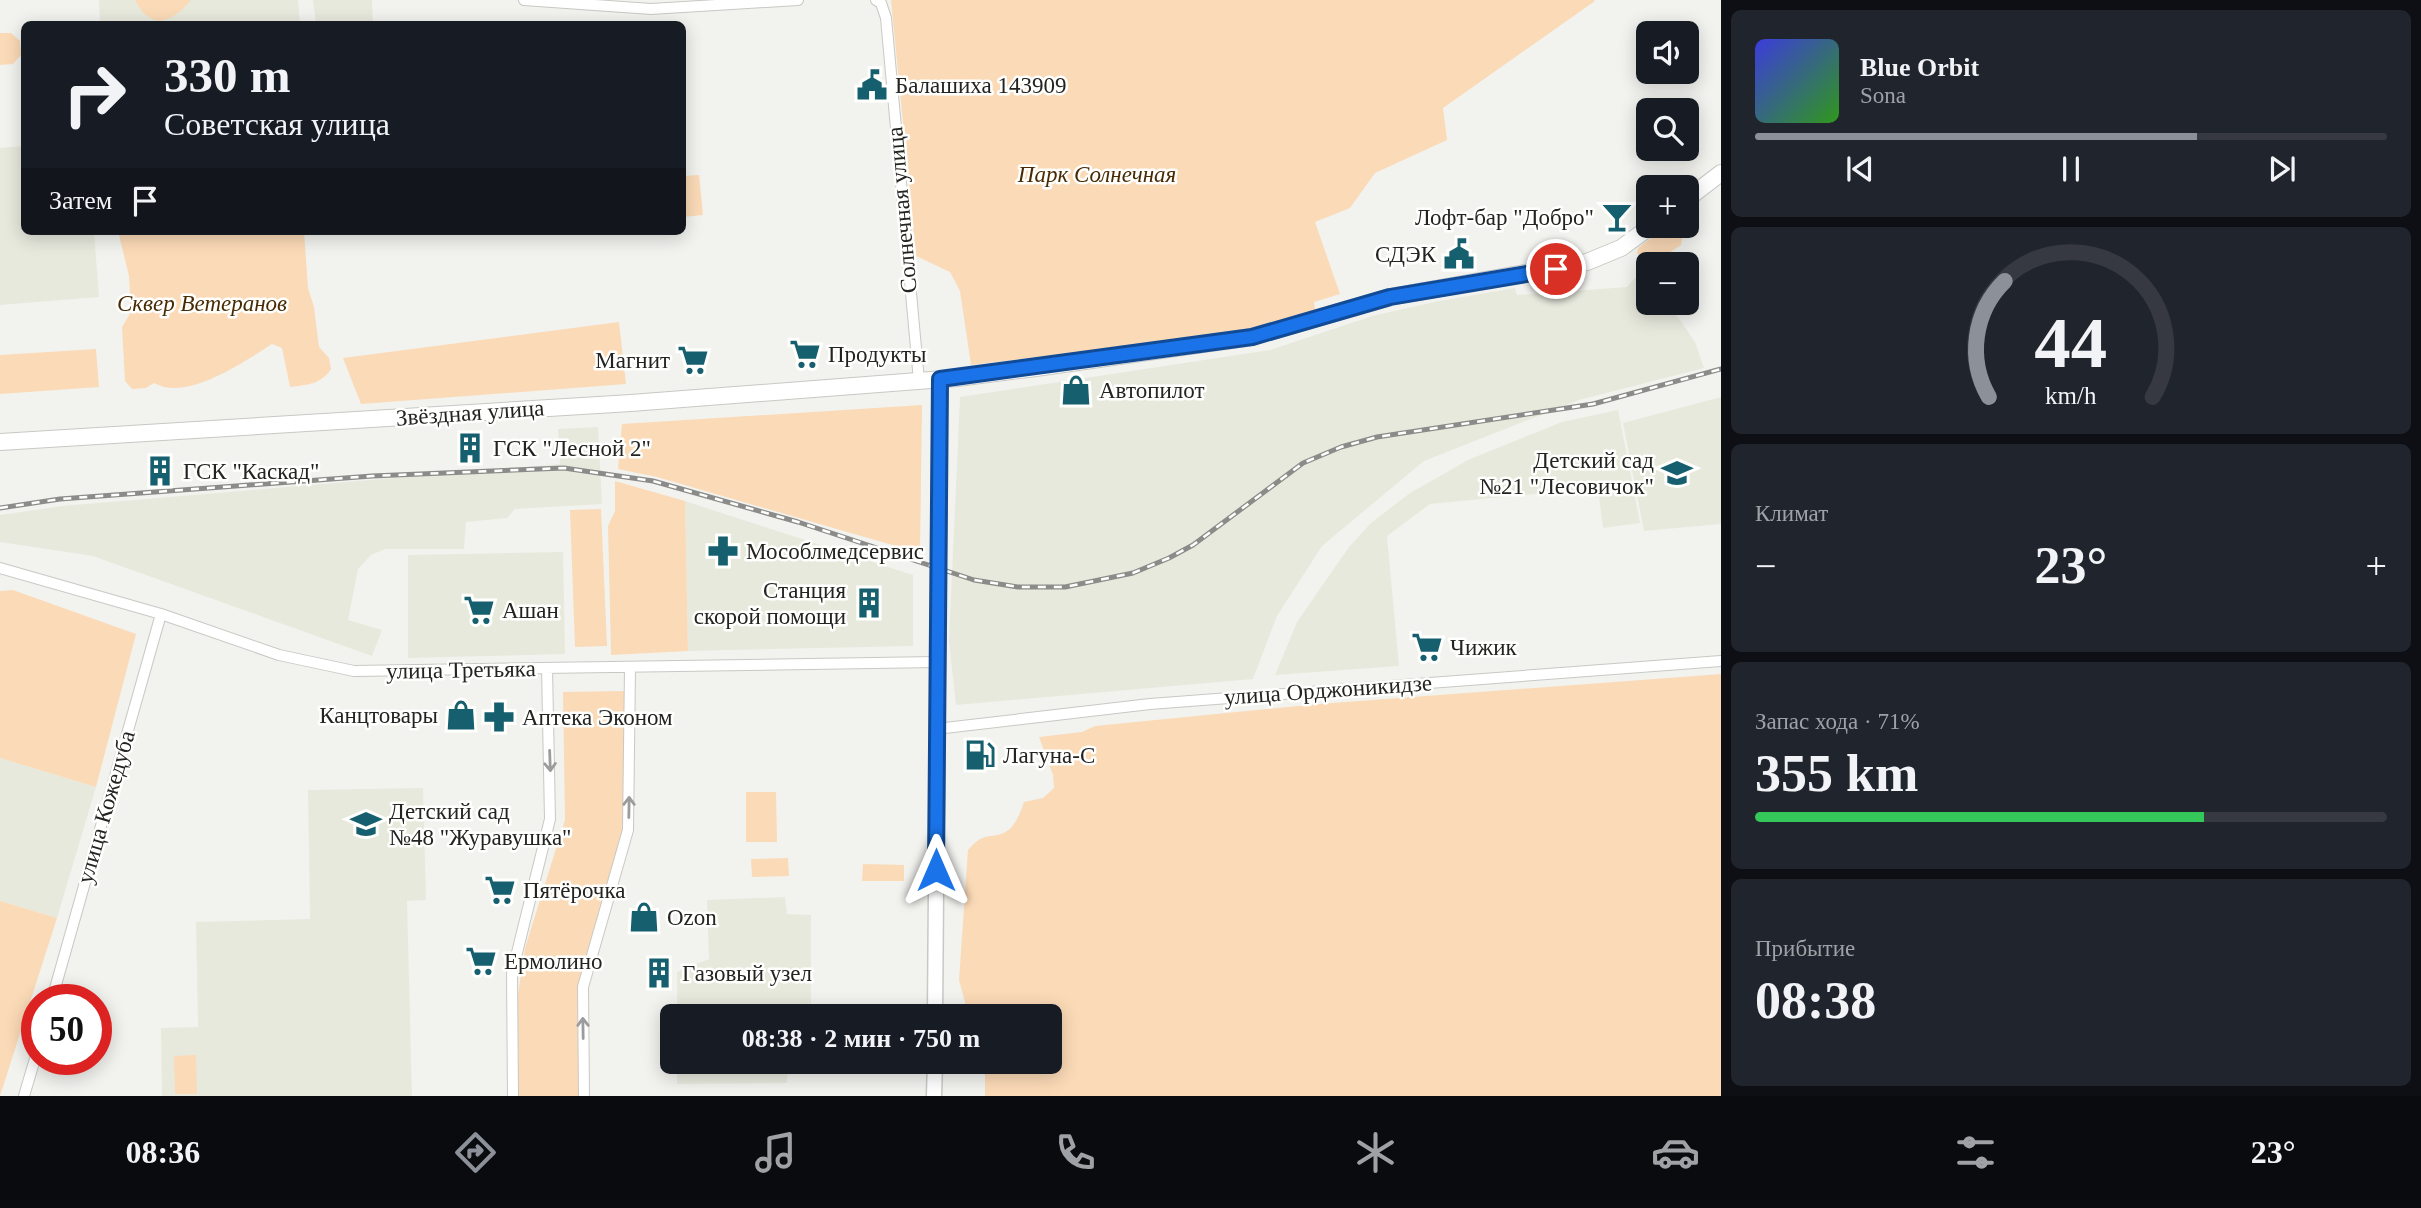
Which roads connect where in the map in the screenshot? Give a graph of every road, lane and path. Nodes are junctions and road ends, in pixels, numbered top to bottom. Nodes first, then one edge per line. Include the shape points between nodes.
1 (524, 0) edge
2 (798, 0) edge
3 (876, 0) edge
4 (1721, 173) edge
5 (1699, 190) edge
6 (1636, 237) edge
7 (940, 379) junction
8 (919, 381) junction
9 (0, 442) edge
10 (0, 568) edge
11 (161, 614) junction
12 (1721, 661) edge
13 (937, 662) junction
14 (547, 668) junction
15 (630, 668) junction
16 (936, 729) junction
17 (56, 984) edge
18 (935, 1004) edge
19 (935, 1074) edge
20 (30, 1075) edge
21 (24, 1096) edge
22 (513, 1096) edge
23 (584, 1096) edge
24 (934, 1096) edge

1 - 2 street via 651,9
3 - 8 street, Солнечная улица via 886,18
4 - 5 main road
6 - 7 main road, Звёздная улица via 1587,262 1390,297 1273,333
7 - 8 main road, Звёздная улица
7 - 13 main road
8 - 9 main road, Звёздная улица
10 - 11 street, улица Третьяка
11 - 14 street, улица Третьяка via 279,655 354,671
11 - 17 street, улица Кожедуба
12 - 16 street, улица Орджоникидзе via 1150,704
13 - 15 street, улица Третьяка
13 - 16 main road
14 - 15 street, улица Третьяка
14 -> 22 street via 550,820 512,973
23 -> 15 street via 583,987 628,831
16 - 18 main road
19 - 24 main road
20 - 21 street

